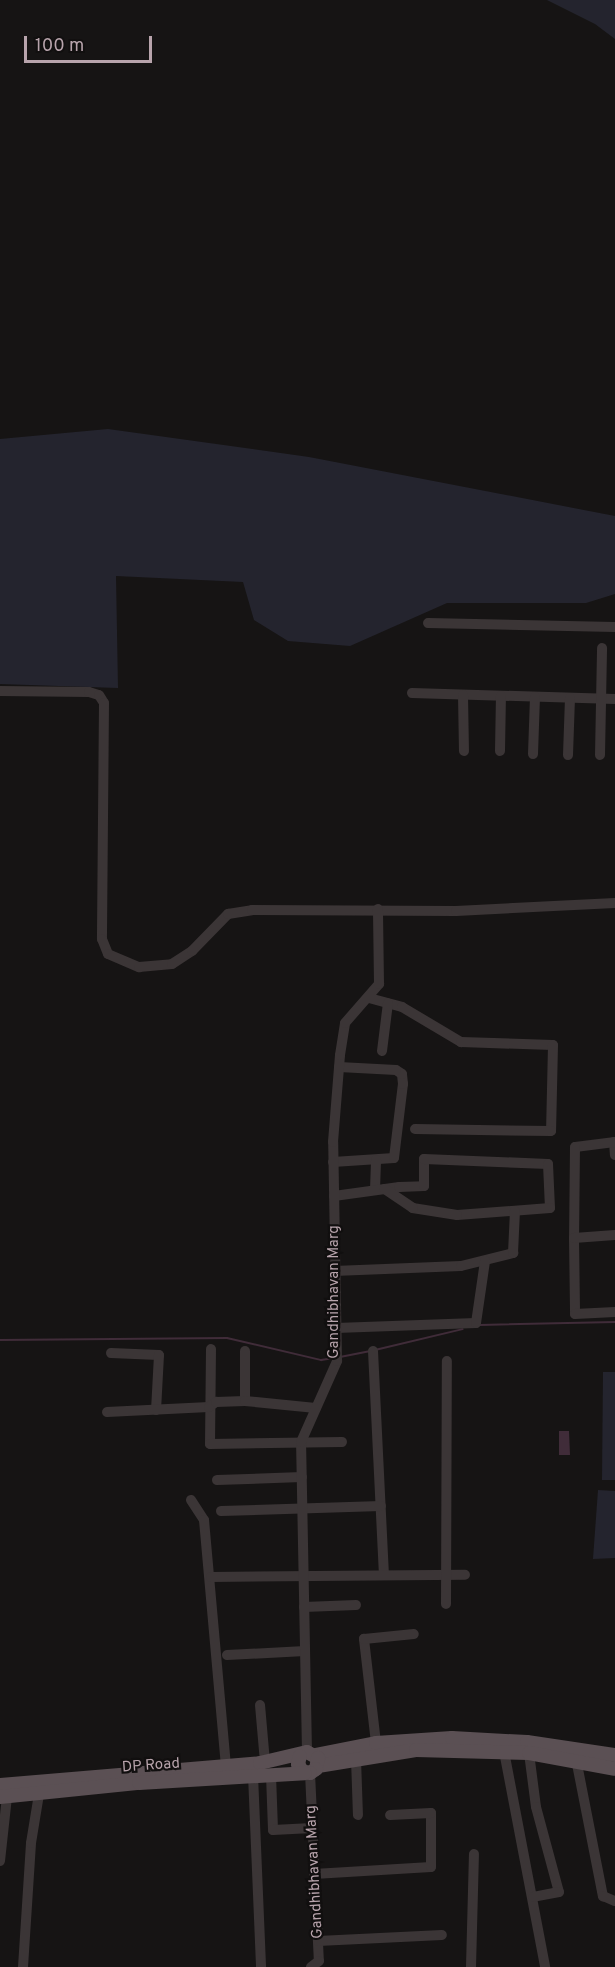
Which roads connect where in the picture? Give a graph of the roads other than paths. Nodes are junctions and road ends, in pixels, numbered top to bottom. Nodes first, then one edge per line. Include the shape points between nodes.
1 (428, 623) dead end
2 (615, 627) edge
3 (602, 648) dead end
4 (0, 691) edge
5 (412, 693) dead end
6 (464, 695) junction
7 (501, 696) junction
8 (535, 697) junction
9 (570, 698) junction
10 (601, 699) junction
11 (615, 699) edge
12 (464, 751) dead end
13 (500, 752) dead end
14 (533, 754) dead end
15 (568, 755) dead end
16 (600, 755) dead end
17 (615, 903) edge
18 (378, 909) junction
19 (369, 998) junction
20 (388, 1003) junction
21 (381, 1051) dead end
22 (339, 1067) junction
23 (415, 1129) dead end
24 (614, 1142) edge
25 (615, 1155) edge
26 (376, 1160) junction
27 (333, 1162) junction
28 (380, 1190) junction
29 (334, 1196) junction
30 (515, 1211) junction
31 (615, 1235) edge
32 (574, 1238) junction
33 (485, 1261) junction
34 (334, 1271) junction
35 (615, 1312) edge
36 (336, 1328) junction
37 (211, 1348) dead end
38 (245, 1351) dead end
39 (373, 1351) dead end
40 (111, 1353) dead end
41 (447, 1361) dead end
42 (245, 1401) junction
43 (209, 1407) junction
44 (316, 1408) junction
45 (156, 1410) junction
46 (107, 1412) dead end
47 (301, 1442) junction
48 (342, 1442) dead end
49 (302, 1477) junction
50 (218, 1479) dead end
51 (192, 1500) dead end
52 (381, 1506) junction
53 (302, 1508) junction
54 (221, 1511) dead end
55 (304, 1574) junction
56 (384, 1574) junction
57 (465, 1575) dead end
58 (444, 1576) junction
59 (211, 1577) junction
60 (446, 1604) dead end
61 (356, 1605) dead end
62 (304, 1606) junction
63 (414, 1634) dead end
64 (305, 1651) junction
65 (227, 1655) dead end
66 (260, 1705) dead end
67 (376, 1743) junction
68 (503, 1746) junction
69 (529, 1753) junction
70 (615, 1755) edge
71 (356, 1759) junction
72 (309, 1763) junction
73 (577, 1764) junction
74 (226, 1765) junction
75 (268, 1768) junction
76 (615, 1769) edge
77 (253, 1775) junction
78 (2, 1793) edge
79 (39, 1794) junction
80 (358, 1815) dead end
81 (390, 1815) dead end
82 (312, 1828) junction
83 (474, 1854) dead end
84 (0, 1861) edge
85 (314, 1874) junction
86 (533, 1897) junction
87 (615, 1901) edge
88 (442, 1935) dead end
89 (318, 1941) junction
90 (23, 1967) edge
91 (261, 1967) edge
92 (310, 1967) edge
93 (471, 1967) edge
94 (545, 1967) edge

1 - 2 street
3 - 10 street
4 - 18 street via 89,692 99,694 104,703 102,939 108,954 139,967 172,964 192,951 228,914 252,910
5 - 6 street
6 - 7 street
6 - 12 street
7 - 8 street
7 - 13 street
8 - 9 street
8 - 14 street
9 - 10 street
9 - 15 street
10 - 11 street
10 - 16 street
17 - 18 street via 467,910
18 - 19 street, Gandhibhavan Marg via 379,984
19 - 20 street
19 - 22 street, Gandhibhavan Marg via 345,1023
20 - 21 street
20 - 23 street via 402,1007 461,1042 553,1044 551,1131
22 - 26 street via 396,1070 402,1074 394,1158
22 - 27 street, Gandhibhavan Marg
24 - 25 street
24 - 32 street via 575,1147
26 - 27 street
26 - 28 street
27 - 29 street, Gandhibhavan Marg
28 - 29 street
28 - 30 street via 413,1208 431,1212 457,1215
28 - 30 street via 424,1186 424,1159 548,1164 550,1208
29 - 34 street, Gandhibhavan Marg
30 - 33 street via 513,1253
31 - 32 street
32 - 35 street via 575,1314
33 - 34 street via 461,1266
33 - 36 street via 476,1323
34 - 36 street, Gandhibhavan Marg
36 - 44 street, Gandhibhavan Marg via 337,1357
37 - 43 street
38 - 42 street
39 - 52 street
40 - 45 street via 159,1356
41 - 58 street
42 - 43 street via 216,1402
42 - 44 street
43 - 45 street
43 - 47 street via 210,1444
44 - 47 street, Gandhibhavan Marg
45 - 46 street
47 - 48 street
47 - 49 street, Gandhibhavan Marg
49 - 50 street
49 - 53 street, Gandhibhavan Marg
51 - 59 street via 204,1520
52 - 53 street
52 - 56 street
53 - 54 street
53 - 55 street, Gandhibhavan Marg
55 - 56 street
55 - 59 street
55 - 62 street, Gandhibhavan Marg
56 - 58 street
57 - 58 street
58 - 60 street
59 - 74 street
61 - 62 street
62 - 64 street, Gandhibhavan Marg
63 - 67 street via 364,1639
64 - 65 street
64 - 72 street, Gandhibhavan Marg
66 - 75 street
67 - 68 main road, DP Road via 445,1738
67 - 72 main road, DP Road
68 - 69 main road, DP Road
68 - 70 main road, DP Road
68 - 71 main road, DP Road via 416,1750
68 - 86 street
69 - 73 main road, DP Road
69 - 86 street via 536,1807 559,1892
71 - 72 main road, DP Road
71 - 80 street
72 - 75 main road, DP Road
72 - 82 street, Gandhibhavan Marg
73 - 76 main road, DP Road
73 - 87 street via 603,1896
74 - 75 main road, DP Road
74 - 78 main road, DP Road
75 - 77 main road, DP Road
75 - 82 street via 273,1830
77 - 79 main road, DP Road
77 - 91 street
78 - 79 main road, DP Road
78 - 84 street
79 - 90 street via 24,1916
81 - 85 street via 431,1813 431,1868
82 - 85 street, Gandhibhavan Marg
83 - 93 street
85 - 89 street, Gandhibhavan Marg
86 - 94 street
88 - 89 street
89 - 92 street, Gandhibhavan Marg via 319,1961

